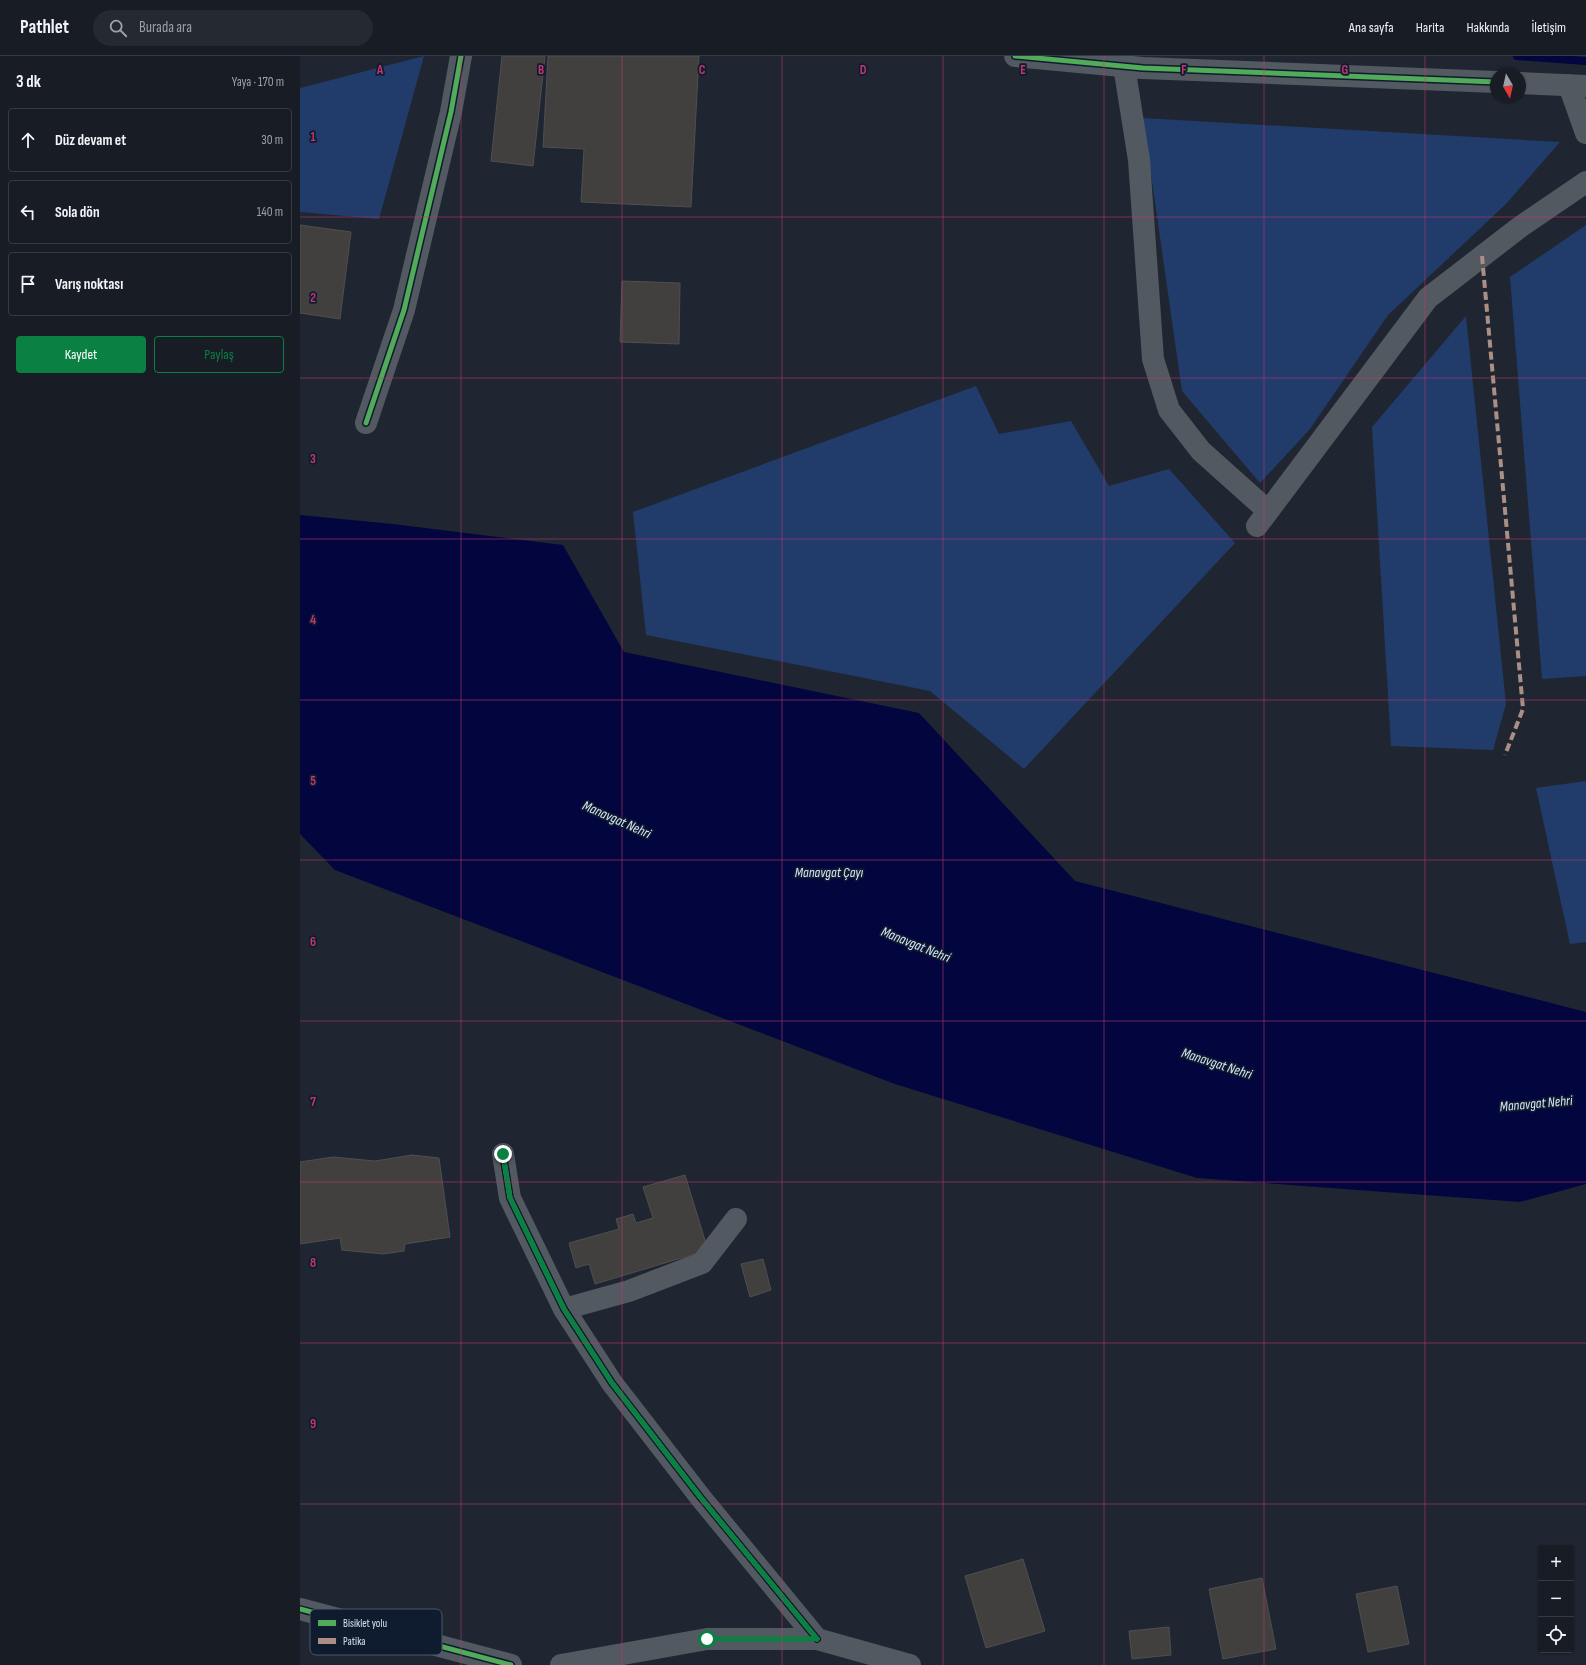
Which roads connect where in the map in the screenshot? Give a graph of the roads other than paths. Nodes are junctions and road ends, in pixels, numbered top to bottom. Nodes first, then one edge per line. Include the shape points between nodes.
1 (461, 56) edge
2 (1015, 56) edge
3 (1124, 66) junction
4 (1490, 82) edge
5 (1526, 83) edge
6 (1577, 86) edge
7 (1586, 133) edge
8 (1586, 182) edge
9 (366, 423) dead end
10 (503, 1154) dead end
11 (736, 1219) dead end
12 (564, 1309) junction
13 (300, 1609) edge
14 (310, 1612) edge
15 (817, 1639) junction
16 (442, 1647) edge
17 (511, 1665) edge
18 (561, 1665) edge
19 (910, 1665) edge

1 - 9 street via 451,112 404,310
2 - 3 street
3 - 4 street
3 - 8 street via 1138,160 1153,359 1169,410 1201,451 1262,518 1428,298 1520,227
5 - 6 street
6 - 7 street
10 - 12 street via 510,1198
11 - 12 street via 702,1263 629,1291
12 - 15 street via 612,1383 691,1486
13 - 14 street
15 - 18 street via 707,1639
15 - 19 street
16 - 17 street

